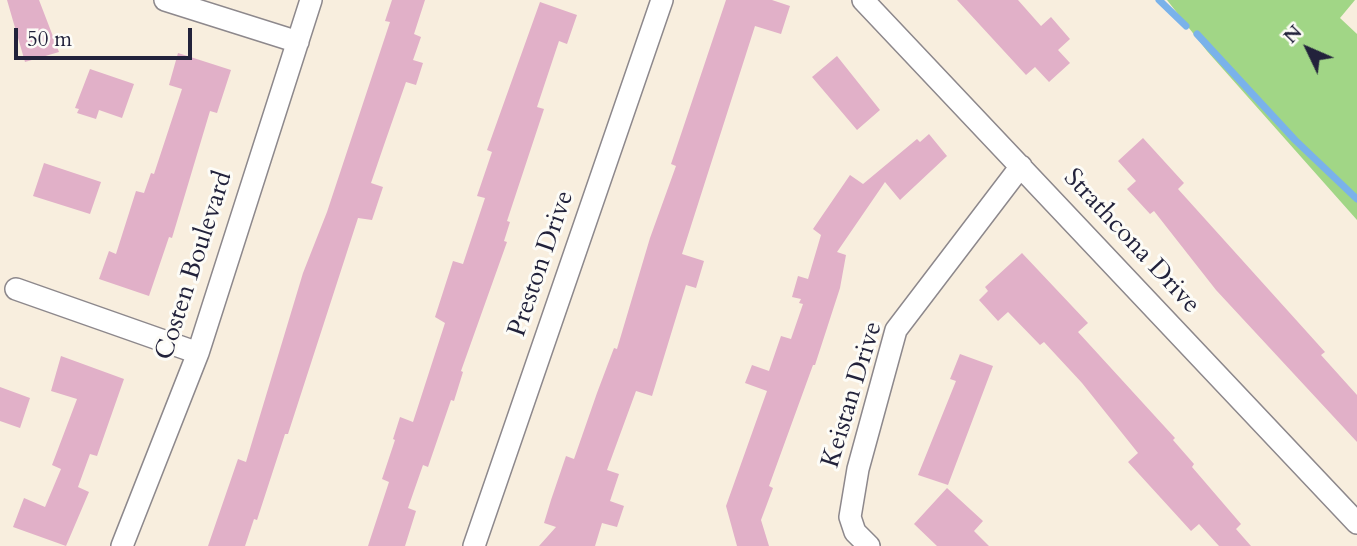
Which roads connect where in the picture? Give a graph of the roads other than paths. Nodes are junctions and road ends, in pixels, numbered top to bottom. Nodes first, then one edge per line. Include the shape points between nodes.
1 (165, 0) edge
2 (312, 0) edge
3 (662, 0) edge
4 (863, 0) edge
5 (298, 42) junction
6 (1021, 166) junction
7 (16, 289) dead end
8 (198, 353) junction
9 (1357, 523) edge
10 (122, 546) edge
11 (474, 546) edge
12 (869, 546) edge

1 - 5 street
2 - 5 street, Costen Boulevard
3 - 11 street, Preston Drive
4 - 6 street, Strathcona Drive
5 - 8 street, Costen Boulevard
6 - 9 street, Strathcona Drive
6 - 12 street, Keistan Drive via 896,330 858,469 850,517 855,532
7 - 8 street
8 - 10 street, Costen Boulevard

